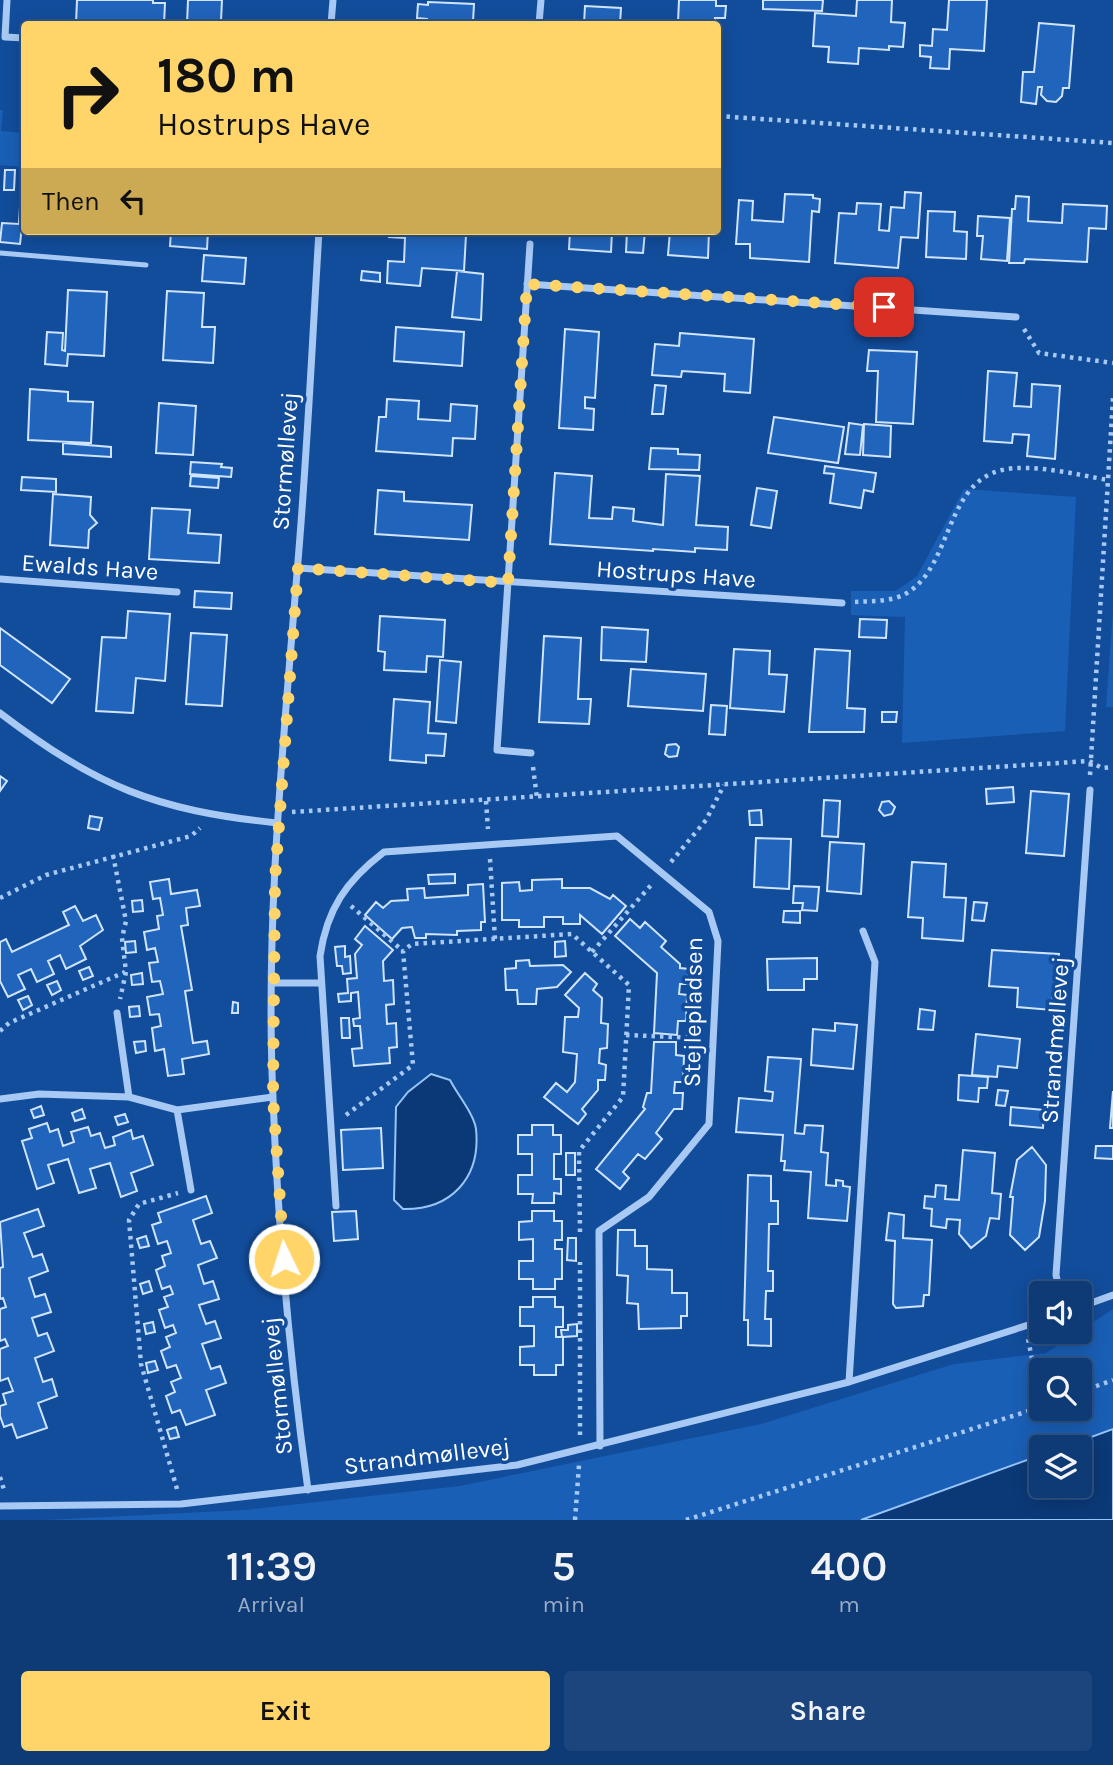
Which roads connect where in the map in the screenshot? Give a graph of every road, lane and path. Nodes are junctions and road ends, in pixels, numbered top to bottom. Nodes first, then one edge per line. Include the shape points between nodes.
1 (7, 0) edge
2 (333, 0) edge
3 (541, 0) edge
4 (331, 21) edge
5 (539, 21) edge
6 (21, 38) edge
7 (721, 116) edge
8 (1113, 143) edge
9 (319, 235) edge
10 (530, 244) dead end
11 (0, 253) edge
12 (146, 265) dead end
13 (527, 284) junction
14 (1016, 317) joint
15 (1113, 363) edge
16 (1113, 398) edge
17 (1108, 480) junction
18 (298, 568) junction
19 (0, 579) edge
20 (508, 583) junction
21 (177, 592) dead end
22 (842, 603) joint
23 (0, 713) edge
24 (531, 752) joint
25 (1089, 761) junction
26 (1113, 767) edge
27 (1090, 790) joint
28 (537, 798) junction
29 (486, 801) junction
30 (278, 811) junction
31 (214, 816) junction
32 (277, 822) junction
33 (489, 845) junction
34 (113, 855) junction
35 (341, 897) junction
36 (0, 898) edge
37 (863, 931) dead end
38 (495, 939) junction
39 (404, 951) junction
40 (126, 971) junction
41 (273, 983) junction
42 (320, 983) junction
43 (117, 1013) joint
44 (0, 1031) edge
45 (626, 1035) junction
46 (713, 1039) junction
47 (129, 1097) junction
48 (273, 1097) junction
49 (0, 1099) edge
50 (177, 1110) junction
51 (331, 1126) junction
52 (191, 1190) joint
53 (336, 1206) dead end
54 (580, 1241) dead end
55 (580, 1255) dead end
56 (1057, 1281) edge
57 (1113, 1294) edge
58 (1092, 1302) edge
59 (1029, 1325) edge
60 (1026, 1326) junction
61 (1032, 1358) edge
62 (1113, 1380) edge
63 (849, 1382) junction
64 (1092, 1388) edge
65 (1029, 1409) edge
66 (600, 1446) junction
67 (580, 1451) junction
68 (308, 1490) junction
69 (181, 1504) junction
70 (0, 1506) edge
71 (575, 1520) edge
72 (687, 1520) edge

1 - 6 street via 5,37
2 - 4 street
3 - 5 street
7 - 8 path
9 - 18 street, Stormøllevej
10 - 13 street
11 - 12 lane
13 - 14 street
13 - 20 street
14 - 15 path via 1039,353
16 - 17 path
17 - 22 path via 1056,471 1003,469 984,477 968,493 923,578 908,593 893,599
17 - 25 path
18 - 20 street, Hostrups Have
18 - 30 street, Stormøllevej
19 - 21 street, Ewalds Have
20 - 22 street, Hostrups Have
20 - 24 street via 497,750
23 - 31 street via 89,775 151,800
24 - 28 path
25 - 26 path via 1102,768
25 - 27 path
25 - 28 path
27 - 56 street, Strandmøllevej
28 - 29 path
29 - 30 path via 310,813
29 - 33 path
30 - 32 street, Stormøllevej
31 - 32 street
31 - 34 path via 191,836
32 - 41 street, Stormøllevej
33 - 35 street, Stejlepladsen via 384,852 357,873
33 - 38 path
33 - 46 street, Stejlepladsen via 617,836 709,912 718,941
34 - 36 path via 46,875
34 - 40 path via 126,920 122,938
35 - 39 path
35 - 42 street, Stejlepladsen via 324,932
37 - 63 street via 876,962
38 - 39 path via 412,944
38 - 45 path via 572,934 629,985
39 - 51 path via 413,1065
40 - 43 path
40 - 44 path
41 - 42 street
41 - 48 street, Stormøllevej
42 - 51 street, Stejlepladsen
43 - 47 street
45 - 46 path
45 - 54 path via 623,1097 579,1151
46 - 66 street, Stejlepladsen via 709,1124 649,1197 599,1231
47 - 49 street via 39,1094
47 - 50 street
48 - 50 street
48 - 68 street, Stormøllevej via 286,1286
50 - 52 street
51 - 53 street, Stejlepladsen
52 - 69 path via 139,1204 129,1220 141,1364
55 - 67 path
57 - 58 street
59 - 60 street, Strandmøllevej
60 - 61 path
60 - 63 street, Strandmøllevej
62 - 64 path
63 - 66 street, Strandmøllevej
65 - 72 path
66 - 67 street, Strandmøllevej
67 - 68 street, Strandmøllevej via 517,1465
67 - 71 path
68 - 69 street, Strandmøllevej
69 - 70 street, Strandmøllevej

